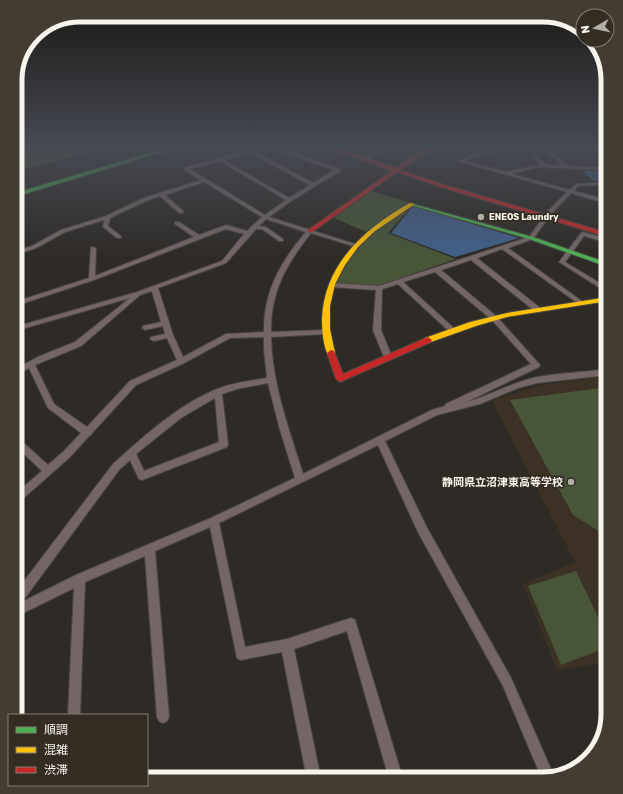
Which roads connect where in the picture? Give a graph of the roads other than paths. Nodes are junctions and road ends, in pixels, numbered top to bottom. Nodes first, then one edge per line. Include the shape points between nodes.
1 (45, 182) edge
2 (59, 182) edge
3 (200, 182) edge
4 (205, 182) edge
5 (258, 182) edge
6 (308, 182) edge
7 (318, 182) edge
8 (380, 182) edge
9 (441, 182) edge
10 (533, 182) edge
11 (601, 183) edge
12 (313, 185) junction
13 (22, 189) edge
14 (569, 192) junction
15 (22, 193) edge
16 (161, 194) junction
17 (289, 200) junction
18 (601, 200) edge
19 (182, 212) dead end
20 (548, 215) junction
21 (108, 217) junction
22 (266, 217) junction
23 (177, 223) dead end
24 (254, 228) junction
25 (601, 229) edge
26 (310, 231) junction
27 (248, 233) junction
28 (601, 233) edge
29 (119, 237) dead end
30 (199, 238) junction
31 (530, 238) junction
32 (601, 239) edge
33 (281, 240) dead end
34 (355, 245) junction
35 (503, 247) junction
36 (92, 248) dead end
37 (22, 251) edge
38 (570, 252) junction
39 (472, 257) junction
40 (601, 263) edge
41 (436, 269) junction
42 (92, 279) junction
43 (398, 282) junction
44 (332, 285) junction
45 (154, 287) junction
46 (601, 287) edge
47 (379, 288) junction
48 (139, 293) junction
49 (601, 300) edge
50 (22, 302) edge
51 (581, 303) junction
52 (538, 310) junction
53 (494, 318) junction
54 (166, 323) junction
55 (22, 327) edge
56 (145, 328) dead end
57 (453, 331) junction
58 (325, 332) junction
59 (266, 334) junction
60 (169, 335) junction
61 (154, 339) dead end
62 (388, 357) junction
63 (181, 361) junction
64 (31, 364) junction
65 (22, 368) edge
66 (601, 373) edge
67 (272, 380) junction
68 (218, 392) junction
69 (435, 412) junction
70 (88, 433) junction
71 (380, 440) junction
72 (22, 447) edge
73 (131, 452) junction
74 (48, 471) junction
75 (300, 480) junction
76 (22, 494) edge
77 (214, 521) junction
78 (150, 548) junction
79 (80, 579) junction
80 (22, 593) edge
81 (22, 608) edge
82 (287, 645) junction
83 (74, 714) edge
84 (163, 717) dead end
85 (313, 772) edge
86 (394, 772) edge
87 (545, 772) edge

1 - 13 street
2 - 15 street
3 - 16 street
4 - 22 street
5 - 17 street
6 - 12 street
7 - 12 street
8 - 26 street
9 - 20 street
10 - 14 street
11 - 14 street via 577,185
12 - 17 street
14 - 18 street
14 - 20 street
16 - 19 street
16 - 21 street
17 - 22 street
20 - 25 street
20 - 28 street
20 - 31 street
21 - 29 street via 105,226
21 - 37 street via 63,231
22 - 24 street
22 - 26 street
23 - 30 street
24 - 27 street
24 - 33 street via 264,228
26 - 34 street
26 - 59 street via 280,273 269,303
27 - 30 street via 226,227
27 - 45 street via 224,262
30 - 42 street
31 - 34 street via 412,204
31 - 35 street
31 - 38 street
32 - 38 street via 583,234
34 - 44 street via 338,270
35 - 39 street
35 - 51 street
36 - 42 street
38 - 40 street
38 - 46 street via 562,262
39 - 41 street
39 - 52 street
41 - 43 street
41 - 53 street
42 - 50 street
43 - 47 street
43 - 57 street
44 - 47 street
44 - 58 street via 327,300
45 - 48 street
45 - 54 street
47 - 62 street via 377,330
48 - 55 street
48 - 64 street via 78,344
49 - 51 street
51 - 52 street
52 - 53 street
53 - 57 street
53 - 69 street via 536,365
54 - 56 street
54 - 60 street
57 - 62 street
58 - 59 street
58 - 62 street via 340,379
59 - 63 street via 229,336
59 - 67 street
60 - 61 street
60 - 63 street
63 - 70 street via 133,383
64 - 65 street
64 - 70 street via 51,406
66 - 69 street via 538,380 477,402
67 - 68 street
67 - 75 street
68 - 73 street via 191,406
68 - 73 street via 224,444 142,476
69 - 71 street
70 - 74 street
71 - 75 street
71 - 87 street via 422,529 507,682
72 - 74 street
73 - 80 street via 116,467
74 - 76 street
75 - 77 street
77 - 78 street
77 - 82 street via 241,654
78 - 79 street
78 - 84 street
79 - 81 street
79 - 83 street
82 - 85 street
82 - 86 street via 351,624

